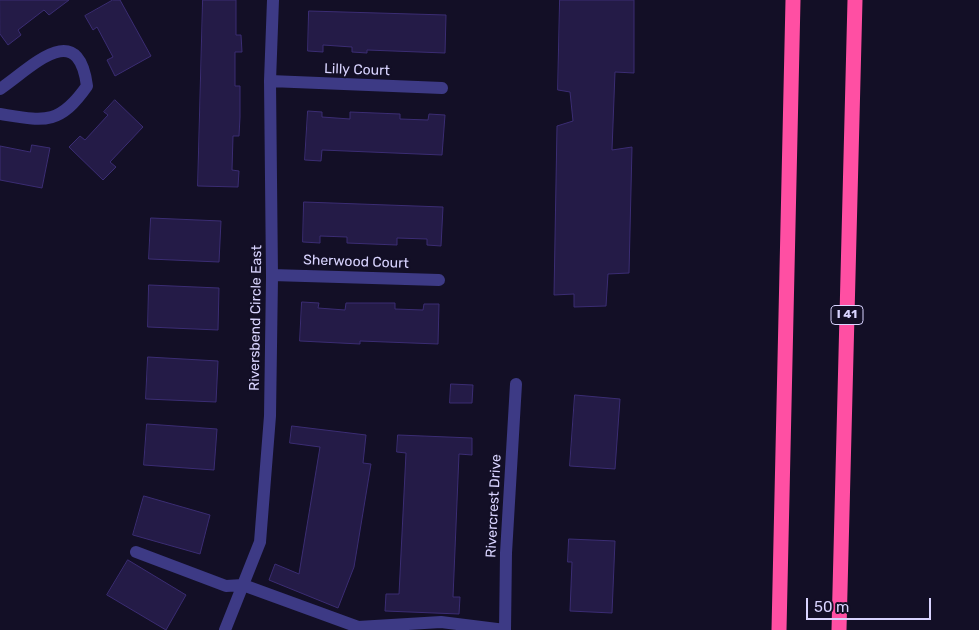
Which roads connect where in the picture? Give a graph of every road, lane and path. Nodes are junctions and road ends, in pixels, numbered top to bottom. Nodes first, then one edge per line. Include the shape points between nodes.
1 (273, 0) edge
2 (793, 0) edge
3 (855, 0) edge
4 (270, 81) junction
5 (442, 88) dead end
6 (0, 89) edge
7 (0, 114) edge
8 (272, 275) junction
9 (439, 280) dead end
10 (516, 384) dead end
11 (136, 552) dead end
12 (243, 585) junction
13 (225, 630) edge
14 (505, 630) edge
15 (779, 630) edge
16 (839, 630) edge

1 - 4 street, Riversbend Circle East
2 - 15 highway
3 - 16 highway, I 41
4 - 5 street, Lilly Court
4 - 8 street, Riversbend Circle East
6 - 7 street via 52,52 64,49 75,55 84,70 86,86 67,111 50,119
8 - 9 street, Sherwood Court
8 - 12 street, Riversbend Circle East via 270,416 260,542
10 - 14 street, Rivercrest Drive
11 - 12 street via 226,586
12 - 13 street, Riversbend Circle East
12 - 14 street via 358,627 440,622

